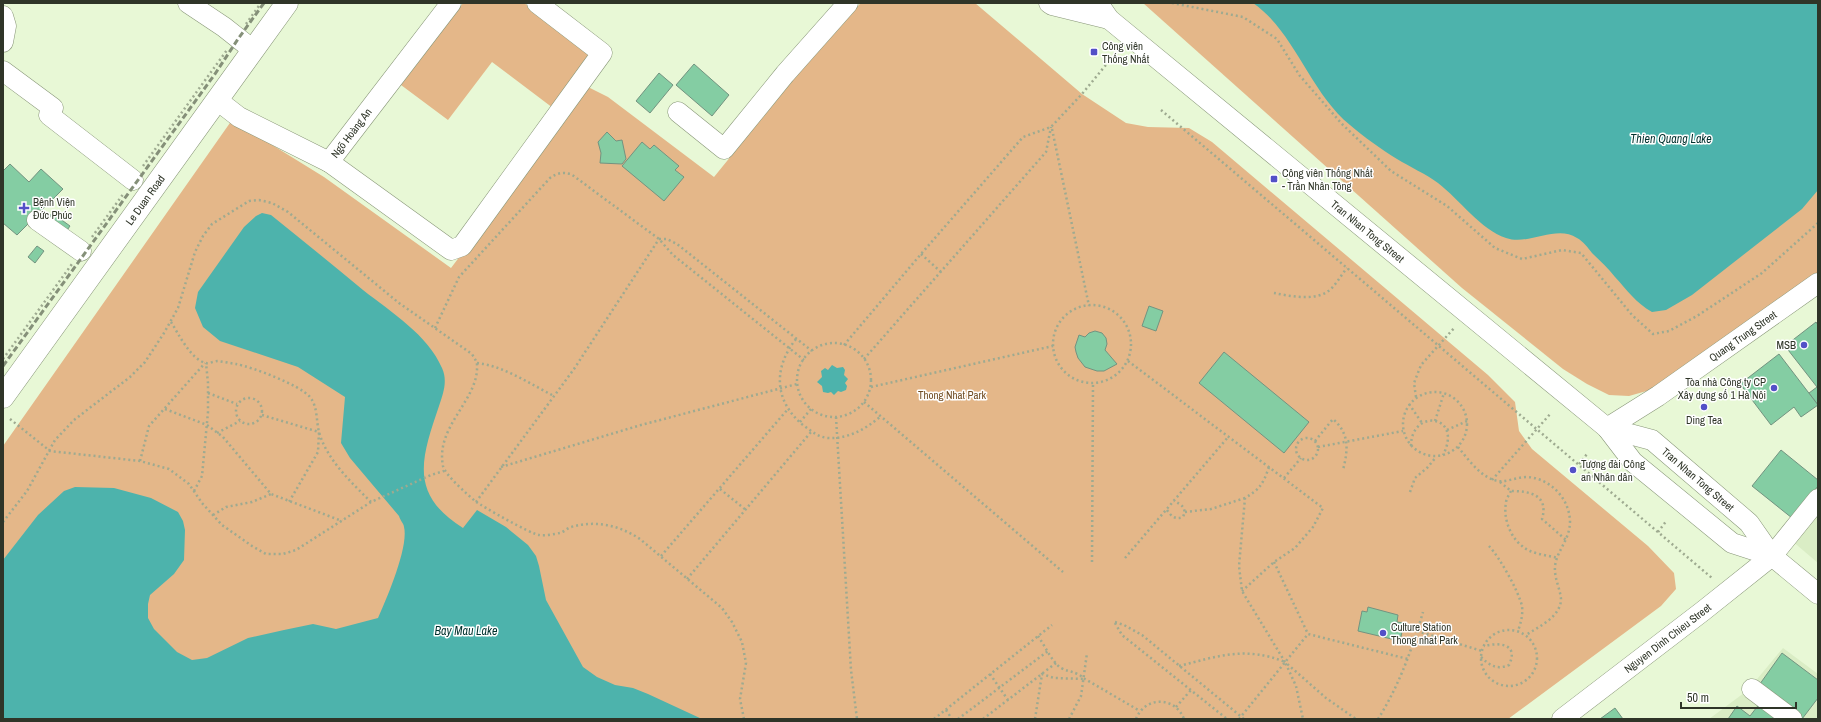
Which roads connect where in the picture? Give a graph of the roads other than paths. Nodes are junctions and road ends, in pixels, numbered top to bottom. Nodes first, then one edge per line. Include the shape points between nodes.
1 (188, 3) edge
2 (287, 3) edge
3 (451, 3) edge
4 (537, 3) edge
5 (848, 3) edge
6 (1050, 3) edge
7 (1098, 3) edge
8 (3, 16) edge
9 (1109, 19) junction
10 (3, 42) edge
11 (253, 50) junction
12 (3, 71) edge
13 (217, 100) junction
14 (678, 112) dead end
15 (329, 162) junction
16 (133, 180) dead end
17 (37, 220) dead end
18 (81, 251) dead end
19 (1818, 284) edge
20 (3, 397) edge
21 (1607, 428) junction
22 (1818, 499) edge
23 (1772, 556) junction
24 (1818, 594) edge
25 (1752, 689) dead end
26 (1562, 719) edge
27 (1792, 719) edge

1 - 11 street
2 - 11 main road, Le Duan Road
3 - 15 street, Ngõ Hoàng An
4 - 15 street via 602,53 462,246 451,250
5 - 14 street via 785,74 724,149
6 - 9 street, Tran Nhan Tong Street
7 - 9 street, Tran Nhan Tong Street
8 - 10 street via 6,26
9 - 21 street, Tran Nhan Tong Street
11 - 13 main road, Le Duan Road
12 - 16 street via 52,108 49,115
13 - 15 street, Ngõ Hoàng An via 239,117
13 - 20 main road, Le Duan Road
17 - 18 street
19 - 21 street, Quang Trung Street via 1658,396
21 - 23 street, Tran Nhan Tong Street via 1633,462 1732,543
21 - 23 street, Tran Nhan Tong Street via 1652,440 1748,523
22 - 23 street, Nguyen Dinh Chieu Street
23 - 24 street, Tran Nhan Tong Street
23 - 26 street, Nguyen Dinh Chieu Street
25 - 27 street

